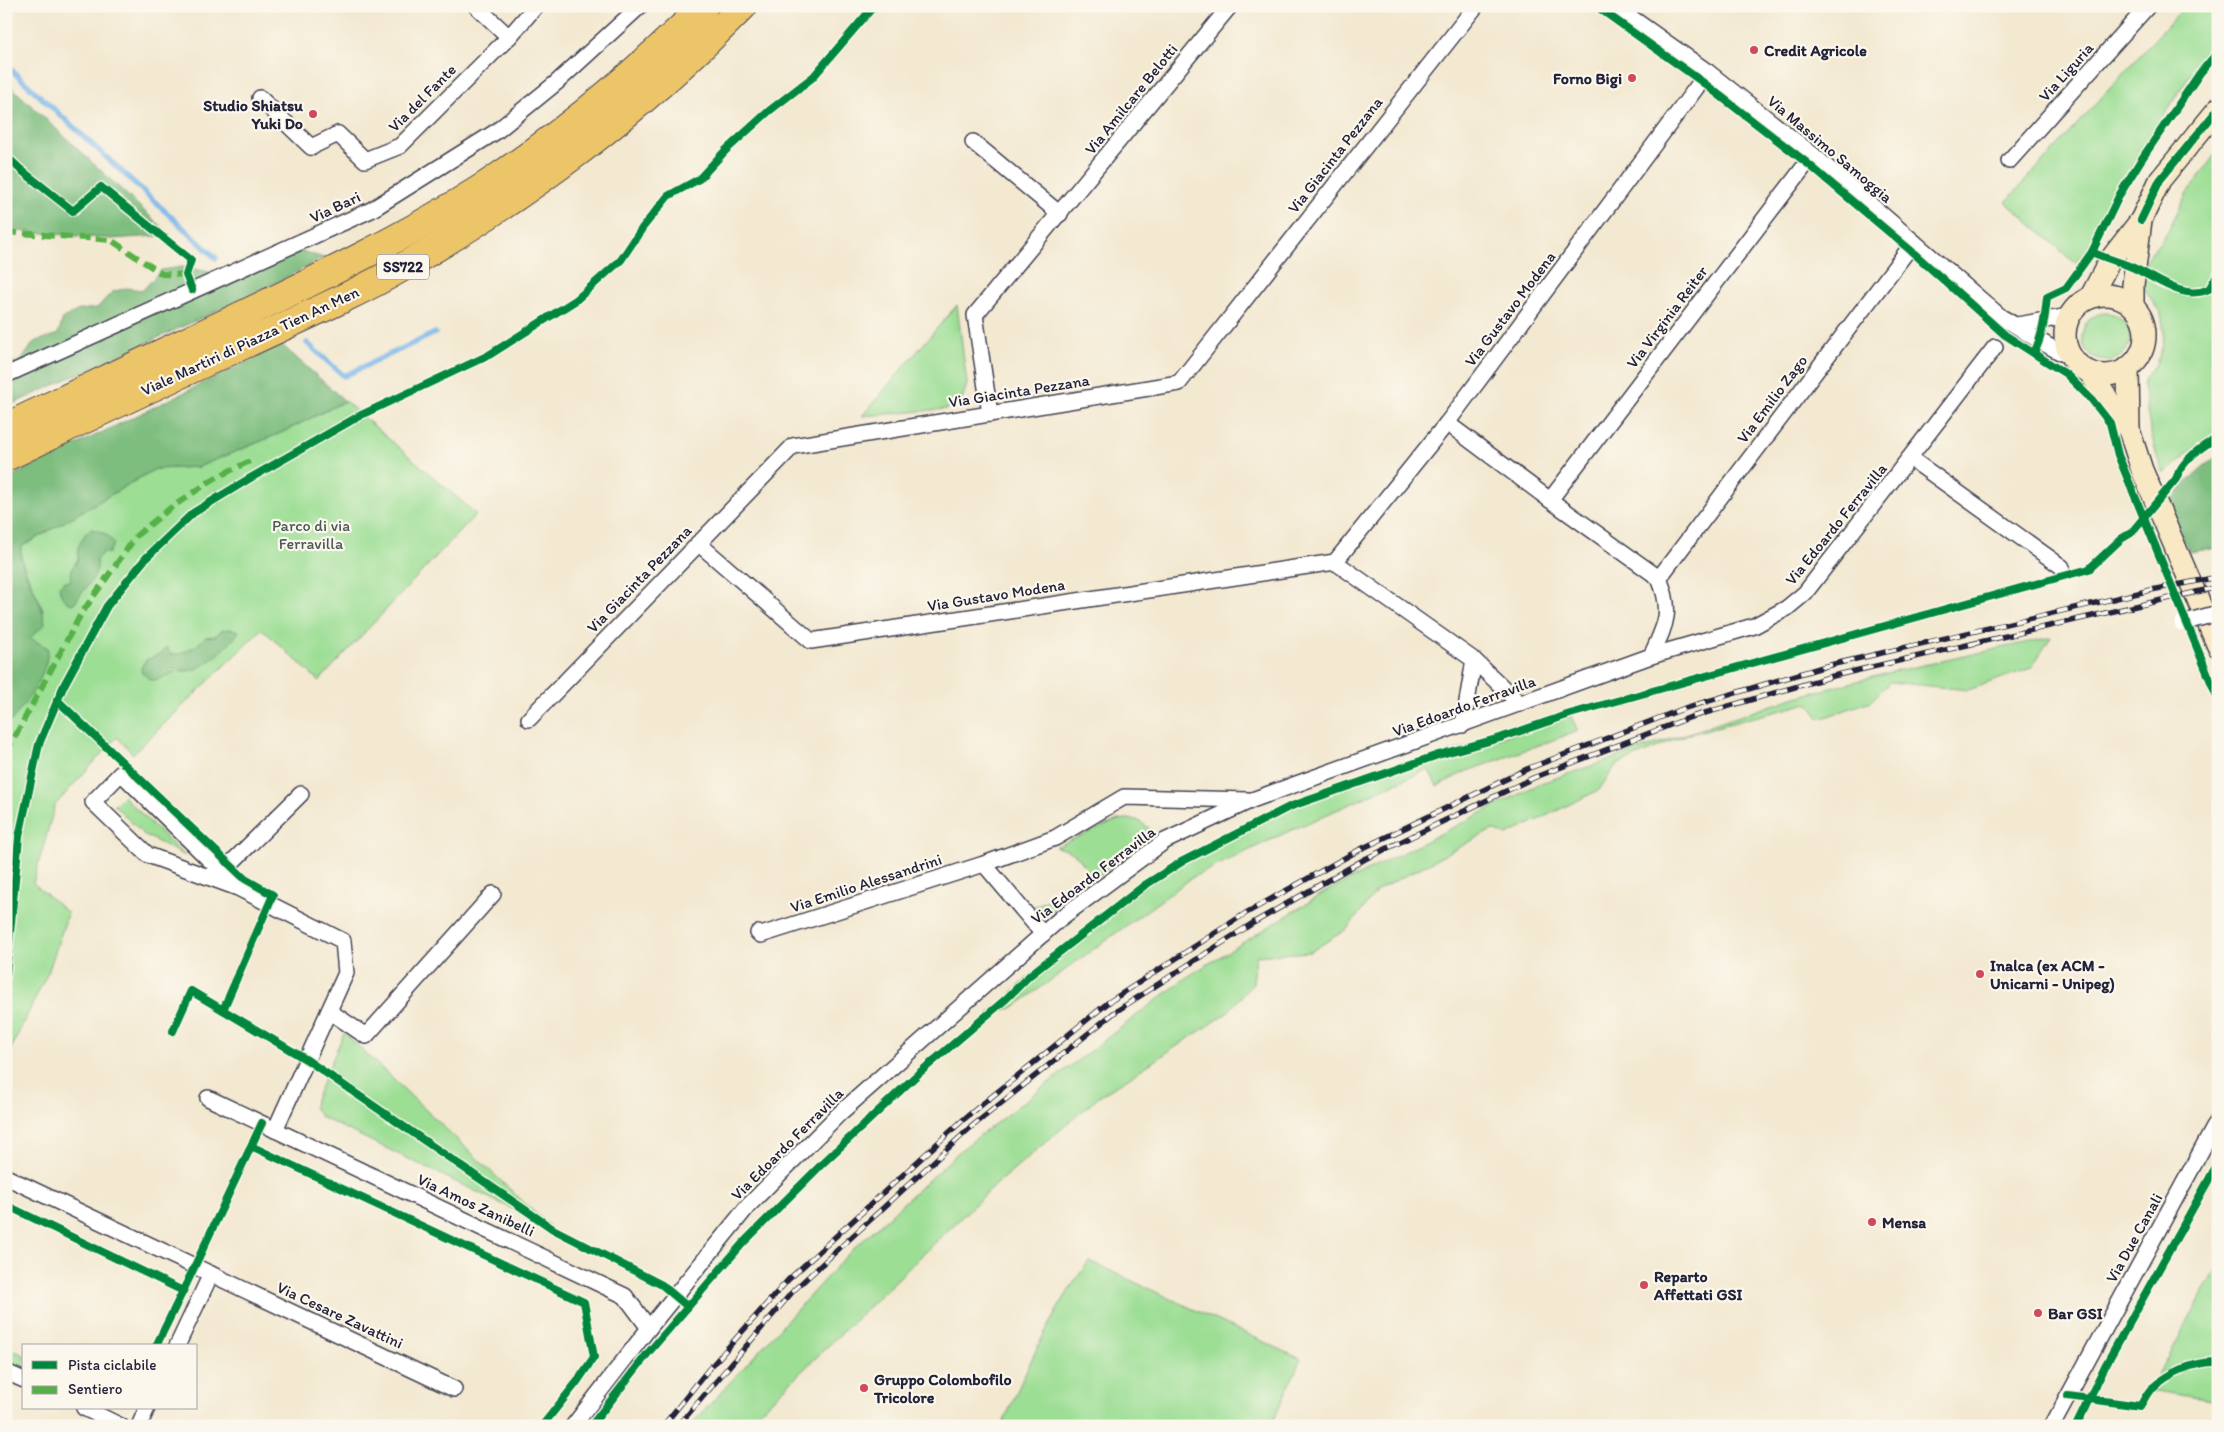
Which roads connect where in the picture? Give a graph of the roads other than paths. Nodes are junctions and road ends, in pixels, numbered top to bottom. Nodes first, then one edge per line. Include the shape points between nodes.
1 (476, 6) edge
2 (536, 6) edge
3 (640, 6) edge
4 (704, 6) edge
5 (744, 6) edge
6 (1230, 6) edge
7 (1476, 6) edge
8 (1615, 6) edge
9 (2148, 6) edge
10 (509, 37) junction
11 (1708, 72) junction
12 (260, 98) dead end
13 (2218, 109) edge
14 (973, 142) dead end
15 (1813, 155) junction
16 (2010, 161) dead end
17 (1060, 214) junction
18 (2141, 220) junction
19 (1914, 242) junction
20 (2090, 298) junction
21 (2133, 306) junction
22 (2069, 316) junction
23 (2017, 325) junction
24 (1995, 347) dead end
25 (2071, 357) junction
26 (2128, 369) junction
27 (2090, 374) junction
28 (6, 375) edge
29 (990, 414) junction
30 (1447, 423) junction
31 (6, 426) edge
32 (2129, 430) junction
33 (9, 456) edge
34 (1910, 458) junction
35 (1550, 500) junction
36 (698, 543) junction
37 (1335, 562) junction
38 (2062, 567) dead end
39 (1659, 578) junction
40 (2218, 613) edge
41 (2182, 623) dead end
42 (2218, 646) edge
43 (1651, 656) junction
44 (1474, 660) junction
45 (1520, 704) junction
46 (529, 719) dead end
47 (1463, 725) junction
48 (301, 794) dead end
49 (1252, 800) junction
50 (984, 864) junction
51 (221, 872) junction
52 (238, 888) junction
53 (493, 894) dead end
54 (758, 934) dead end
55 (1043, 934) junction
56 (329, 1011) junction
57 (208, 1098) dead end
58 (2218, 1120) edge
59 (276, 1130) junction
60 (6, 1177) edge
61 (211, 1274) junction
62 (649, 1328) junction
63 (178, 1344) edge
64 (6, 1372) edge
65 (22, 1379) edge
66 (454, 1388) dead end
67 (88, 1410) edge
68 (146, 1410) edge
69 (121, 1426) edge
70 (139, 1426) edge
71 (573, 1426) edge
72 (2052, 1426) edge

1 - 10 street
2 - 10 street, Via del Fante
3 - 28 street, Via Bari via 556,83 497,131 371,210
4 - 31 highway, Viale Martiri di Piazza Tien An Men / SS722 via 590,110 502,174 435,216 374,252
5 - 33 highway, Viale Martiri di Piazza Tien An Men / SS722 via 672,76 584,150 468,229 353,294
6 - 17 street, Via Amilcare Belotti
7 - 29 street, Via Giacinta Pezzana via 1179,384
8 - 11 street, Via Massimo Samoggia
9 - 16 street, Via Liguria
10 - 12 street, Via del Fante via 400,146 365,160 338,134 311,146
11 - 15 street, Via Massimo Samoggia
11 - 30 street, Via Gustavo Modena
13 - 18 main road via 2160,180
14 - 17 street
15 - 19 street, Via Massimo Samoggia
15 - 35 street, Via Virginia Reiter
17 - 29 street, Via Amilcare Belotti via 975,315
18 - 20 main road via 2110,260
18 - 21 main road
19 - 23 street, Via Massimo Samoggia via 2001,317
19 - 39 street, Via Emilio Zago
20 - 21 main road via 2112,295
20 - 22 main road
21 - 26 main road via 2145,326 2146,338 2137,361
22 - 23 street
22 - 25 main road via 2064,337
23 - 25 street, Via Massimo Samoggia via 2029,336
24 - 34 street, Via Edoardo Ferravilla
25 - 27 main road
26 - 27 main road via 2116,375
26 - 32 main road
27 - 32 main road
29 - 36 street, Via Giacinta Pezzana via 793,446
30 - 35 street
30 - 37 street, Via Gustavo Modena
32 - 42 main road via 2142,470
34 - 38 street, Via Edoardo Ferravilla
34 - 43 street, Via Edoardo Ferravilla via 1805,593 1787,608 1754,626
35 - 39 street
36 - 37 street, Via Gustavo Modena via 811,641
36 - 46 street, Via Giacinta Pezzana
37 - 44 street
39 - 43 street via 1667,596 1667,614
40 - 41 street, bridge
43 - 45 street, Via Edoardo Ferravilla
44 - 45 street
44 - 47 street
45 - 47 street, Via Edoardo Ferravilla
47 - 49 street, Via Edoardo Ferravilla
48 - 51 street
49 - 50 street, Via Emilio Alessandrini via 1124,797 1055,838
49 - 55 street, Via Edoardo Ferravilla via 1165,841
50 - 54 street, Via Emilio Alessandrini
50 - 55 street
51 - 52 street
51 - 52 street via 121,773 93,802 148,855
52 - 56 street via 343,941 346,973
53 - 56 street via 366,1036
55 - 62 street, Via Edoardo Ferravilla via 839,1114 748,1206
56 - 59 street
57 - 59 street, Via Amos Zanibelli
58 - 72 street, Via Due Canali
59 - 62 street, Via Amos Zanibelli via 625,1296
60 - 61 street, Via Cesare Zavattini
61 - 63 street
61 - 66 street, Via Cesare Zavattini
62 - 71 street, Via Edoardo Ferravilla
64 - 65 street
67 - 69 street
68 - 70 street

